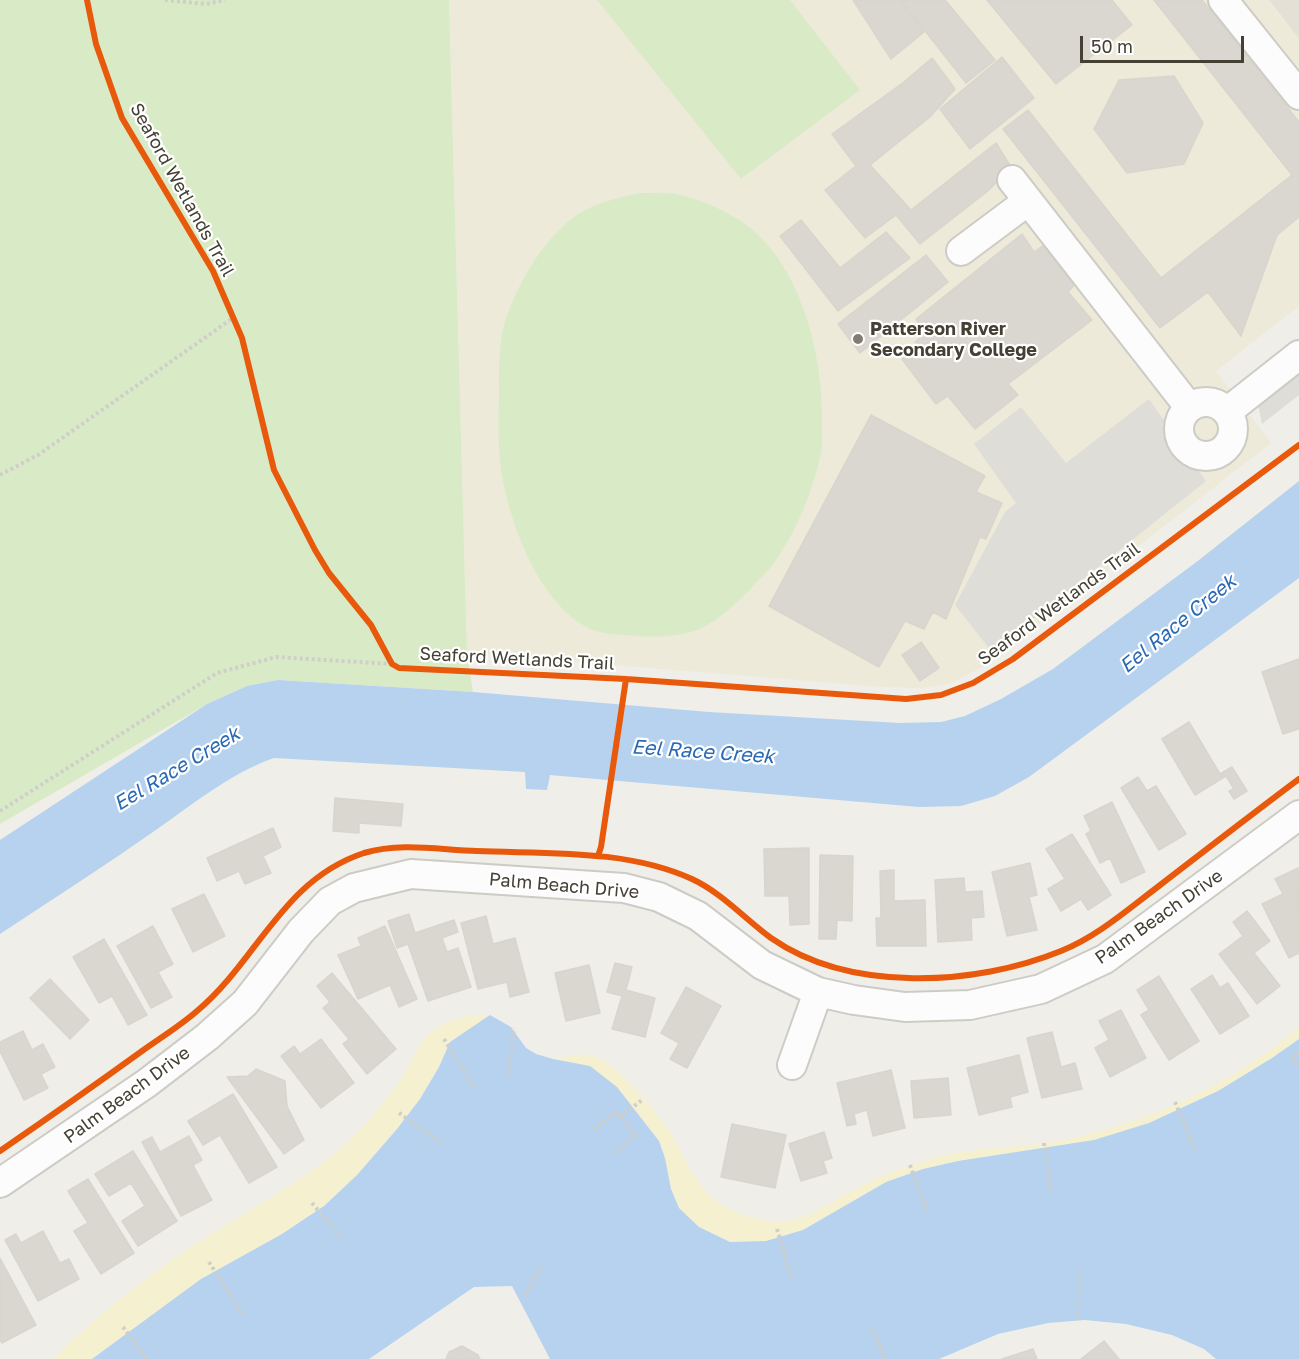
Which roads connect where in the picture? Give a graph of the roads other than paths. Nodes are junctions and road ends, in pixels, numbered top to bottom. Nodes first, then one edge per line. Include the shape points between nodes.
1 (1223, 0) edge
2 (1299, 95) edge
3 (962, 251) dead end
4 (1299, 355) edge
5 (1189, 407) junction
6 (1227, 411) junction
7 (1299, 816) edge
8 (818, 992) junction
9 (792, 1065) dead end
10 (0, 1184) edge

1 - 2 street
3 - 5 street via 1020,191
4 - 6 street
5 - 6 street via 1209,401
5 - 6 street via 1181,417 1179,433 1188,450 1202,456 1216,454 1233,436 1234,426
7 - 8 street, Palm Beach Drive via 1106,959 1041,989 970,1005 905,1007
8 - 9 street
8 - 10 street, Palm Beach Drive via 762,965 698,916 659,897 624,888 411,874 382,880 354,888 330,901 245,1003 207,1037

